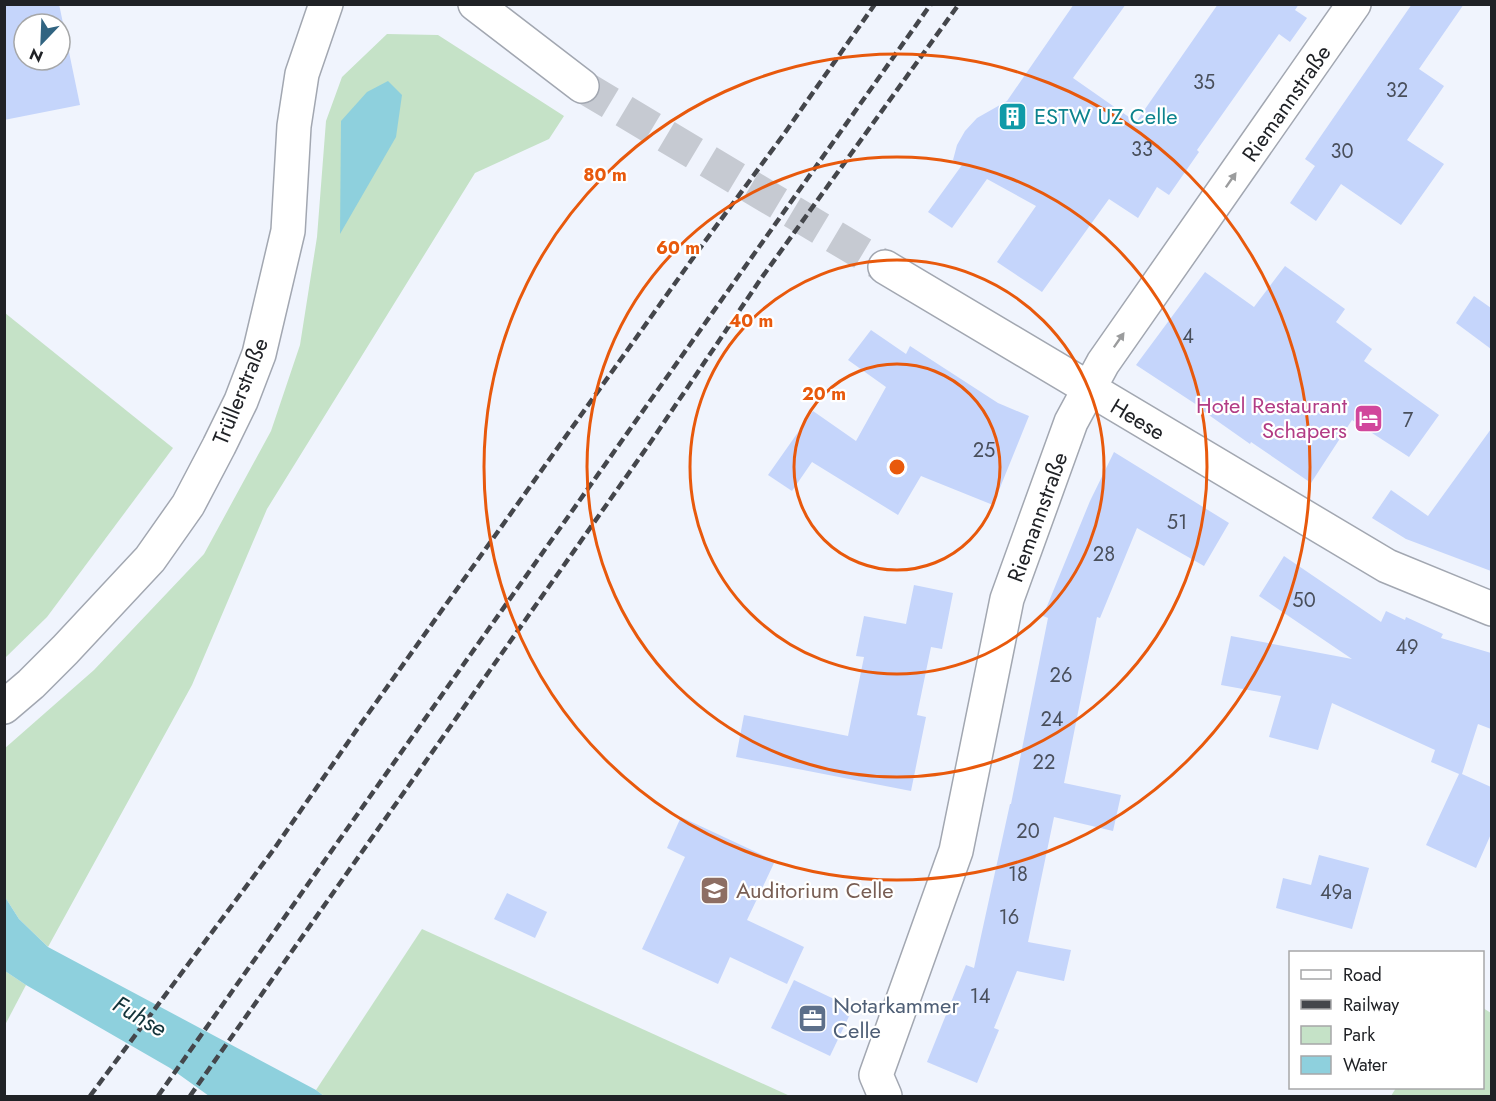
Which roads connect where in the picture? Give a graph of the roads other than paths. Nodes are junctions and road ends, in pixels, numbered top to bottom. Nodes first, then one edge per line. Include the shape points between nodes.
1 (326, 4) edge
2 (475, 4) edge
3 (1354, 4) edge
4 (582, 86) tunnel mouth
5 (885, 267) tunnel mouth
6 (1089, 390) junction
7 (1491, 609) edge
8 (4, 707) edge
9 (885, 1096) edge

1 - 8 street, Trüllerstraße via 302,74 294,126 288,231 259,354 241,401 188,505 150,559 65,650
2 - 4 street
6 -> 3 street, Riemannstraße via 1103,363
5 - 6 street, Heese
6 - 7 street, Heese via 1386,566
6 - 9 street, Riemannstraße via 1071,422 1007,598 956,851 876,1075

